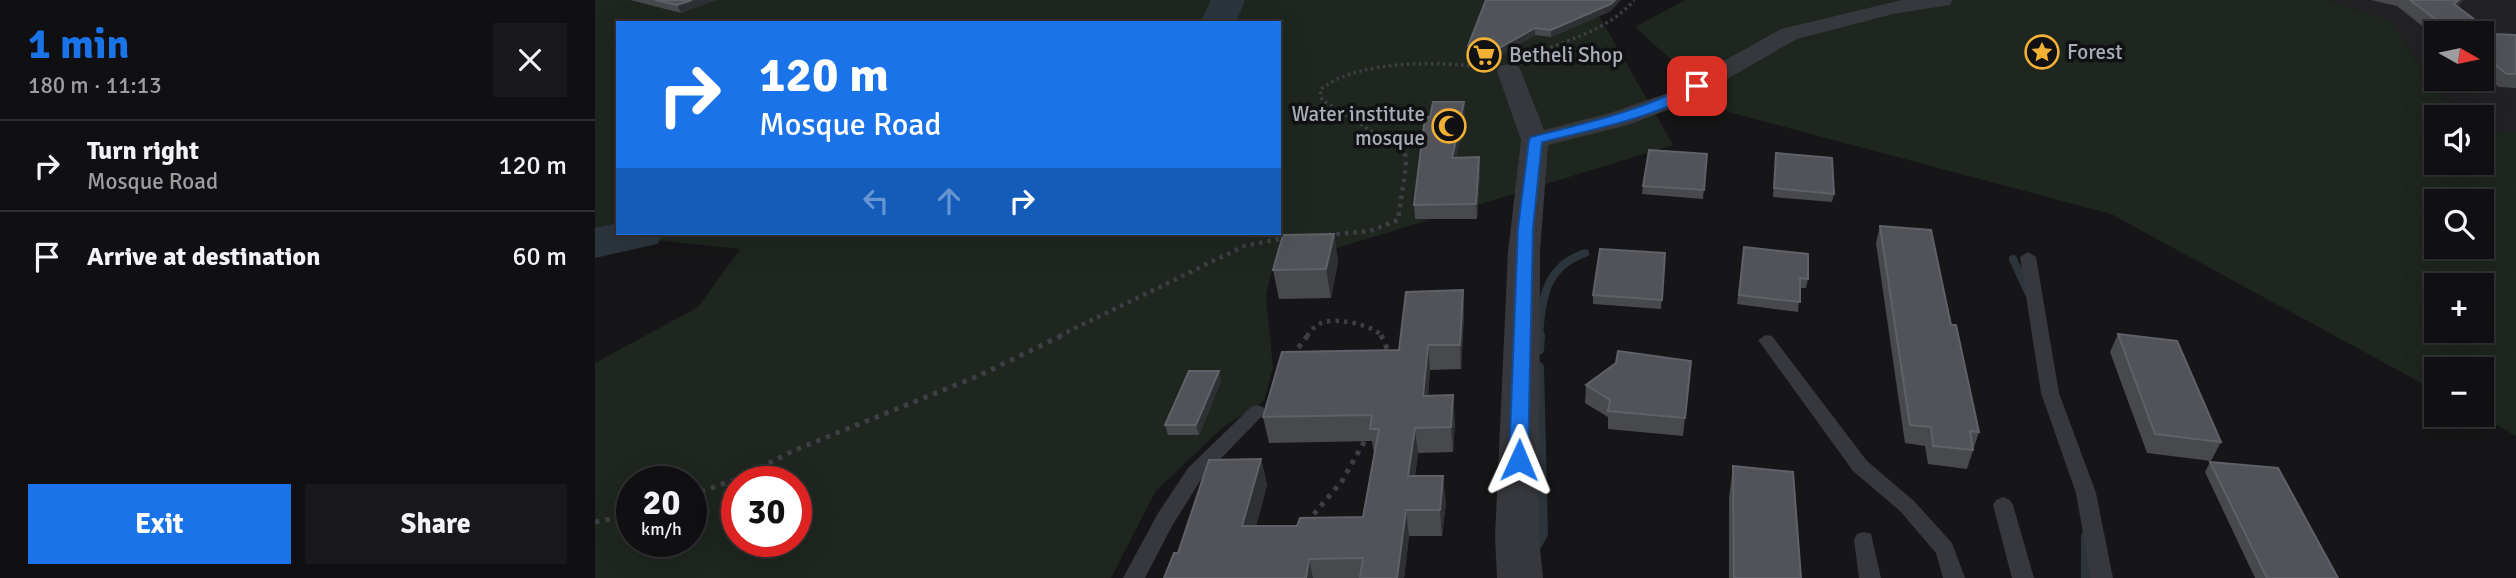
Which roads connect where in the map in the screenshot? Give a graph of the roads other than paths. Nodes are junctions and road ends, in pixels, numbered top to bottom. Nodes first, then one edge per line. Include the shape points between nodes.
1 (1942, 0) edge
2 (1518, 64) road end
3 (1535, 140) junction
4 (2028, 257) dead end
5 (1766, 340) dead end
6 (1257, 411) dead end
7 (2003, 505) dead end
8 (1864, 540) dead end
9 (1518, 558) edge
10 (1134, 578) edge
11 (1870, 578) edge
12 (1954, 578) edge
13 (2023, 578) edge
14 (2102, 578) edge

1 - 3 street via 1789,34 1674,99 1619,119
2 - 3 street
3 - 9 street via 1525,240
4 - 14 lane via 2050,393 2086,493
5 - 12 lane via 1860,466 1907,506 1945,549
6 - 10 lane via 1195,472
7 - 13 lane
8 - 11 lane

